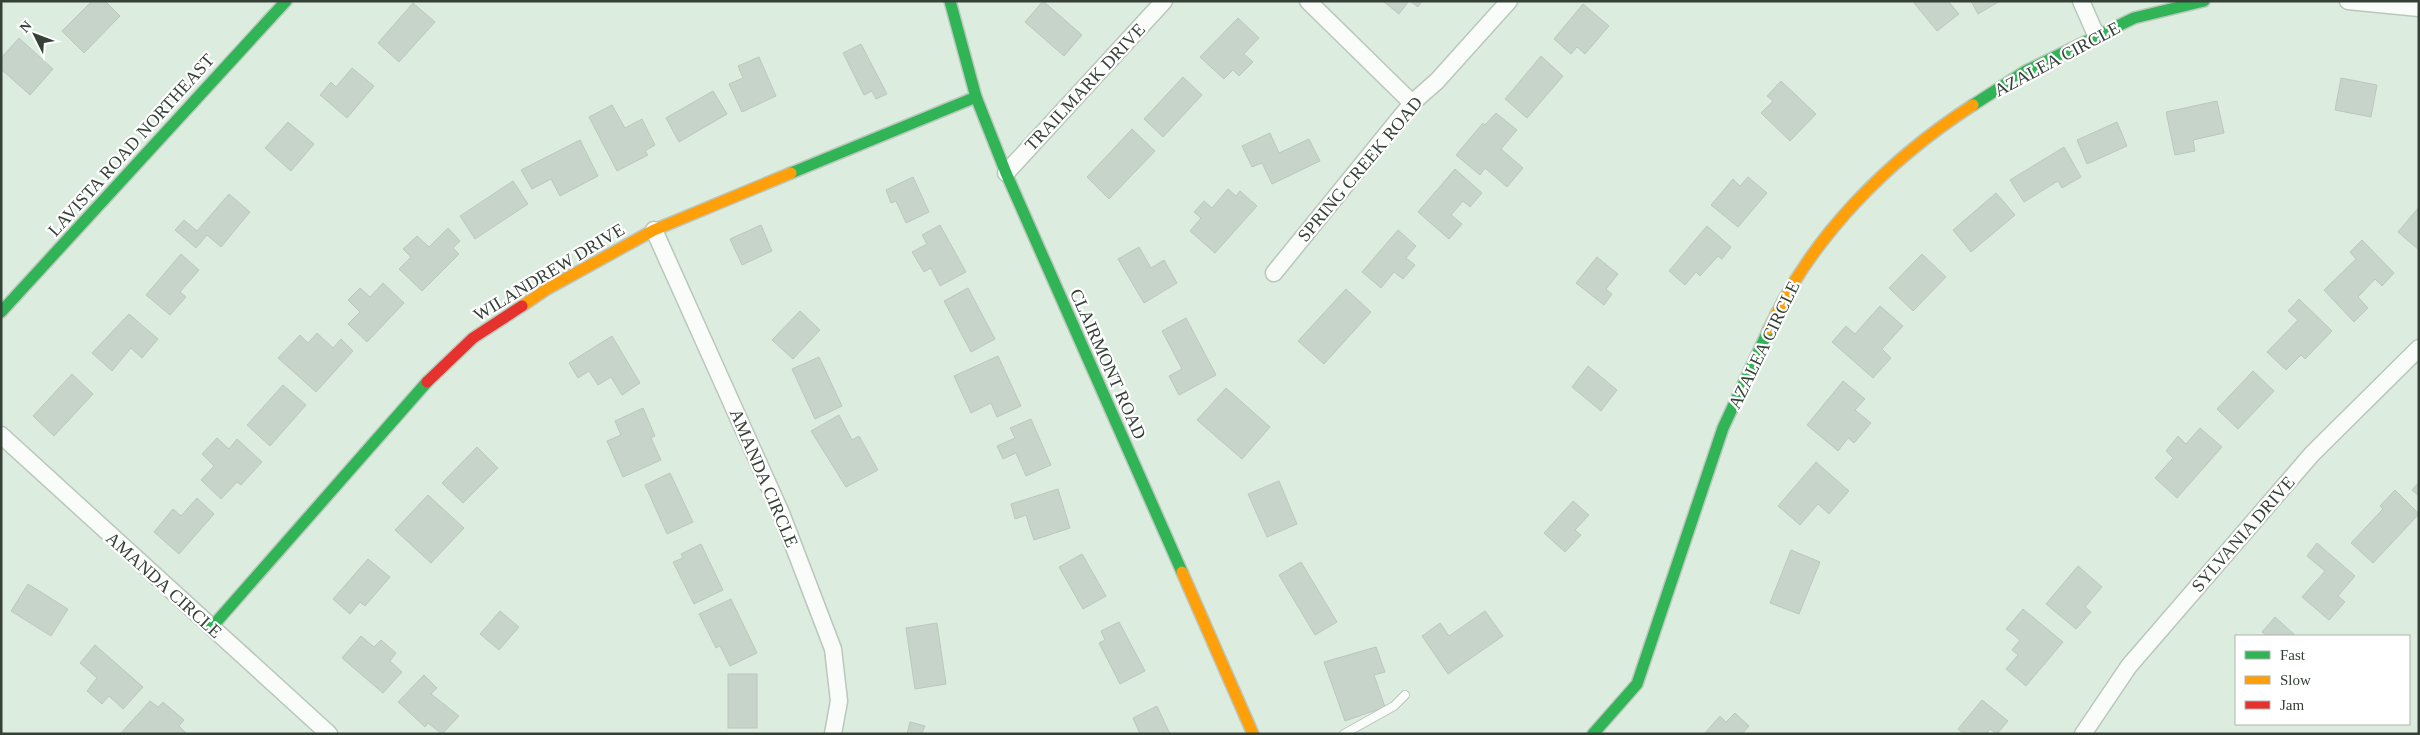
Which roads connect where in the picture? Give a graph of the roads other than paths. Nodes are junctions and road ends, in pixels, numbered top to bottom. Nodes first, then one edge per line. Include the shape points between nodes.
1 (286, 1) edge
2 (950, 1) edge
3 (1164, 1) edge
4 (1308, 1) edge
5 (1509, 1) edge
6 (2081, 1) edge
7 (2204, 1) edge
8 (2348, 1) edge
9 (2419, 8) edge
10 (2096, 36) junction
11 (976, 97) junction
12 (1412, 103) junction
13 (1006, 173) junction
14 (654, 230) junction
15 (1274, 273) dead end
16 (1, 312) edge
17 (2419, 348) edge
18 (1, 435) edge
19 (211, 628) junction
20 (1405, 695) dead end
21 (329, 734) edge
22 (833, 734) edge
23 (1253, 734) edge
24 (1344, 734) edge
25 (1593, 734) edge
26 (2083, 734) edge

1 - 16 street, LAVISTA ROAD NORTHEAST
2 - 11 street, CLAIRMONT ROAD
3 - 13 street, TRAILMARK DRIVE
4 - 12 street
5 - 12 street, SPRING CREEK ROAD via 1437,82
6 - 10 street
7 - 10 street, AZALEA CIRCLE via 2134,18
8 - 9 street
10 - 25 street, AZALEA CIRCLE via 2026,71 1942,125 1880,177 1816,248 1780,304 1723,428 1637,684
11 - 13 street, CLAIRMONT ROAD
11 - 14 street, WILANDREW DRIVE
12 - 15 street, SPRING CREEK ROAD
13 - 23 street, CLAIRMONT ROAD
14 - 19 street, WILANDREW DRIVE via 547,289 473,338 417,391
14 - 22 street, AMANDA CIRCLE via 781,513 834,649 840,701
17 - 26 street, SYLVANIA DRIVE via 2305,462 2129,666
18 - 19 street, AMANDA CIRCLE
19 - 21 street, AMANDA CIRCLE
20 - 24 lane via 1394,706

